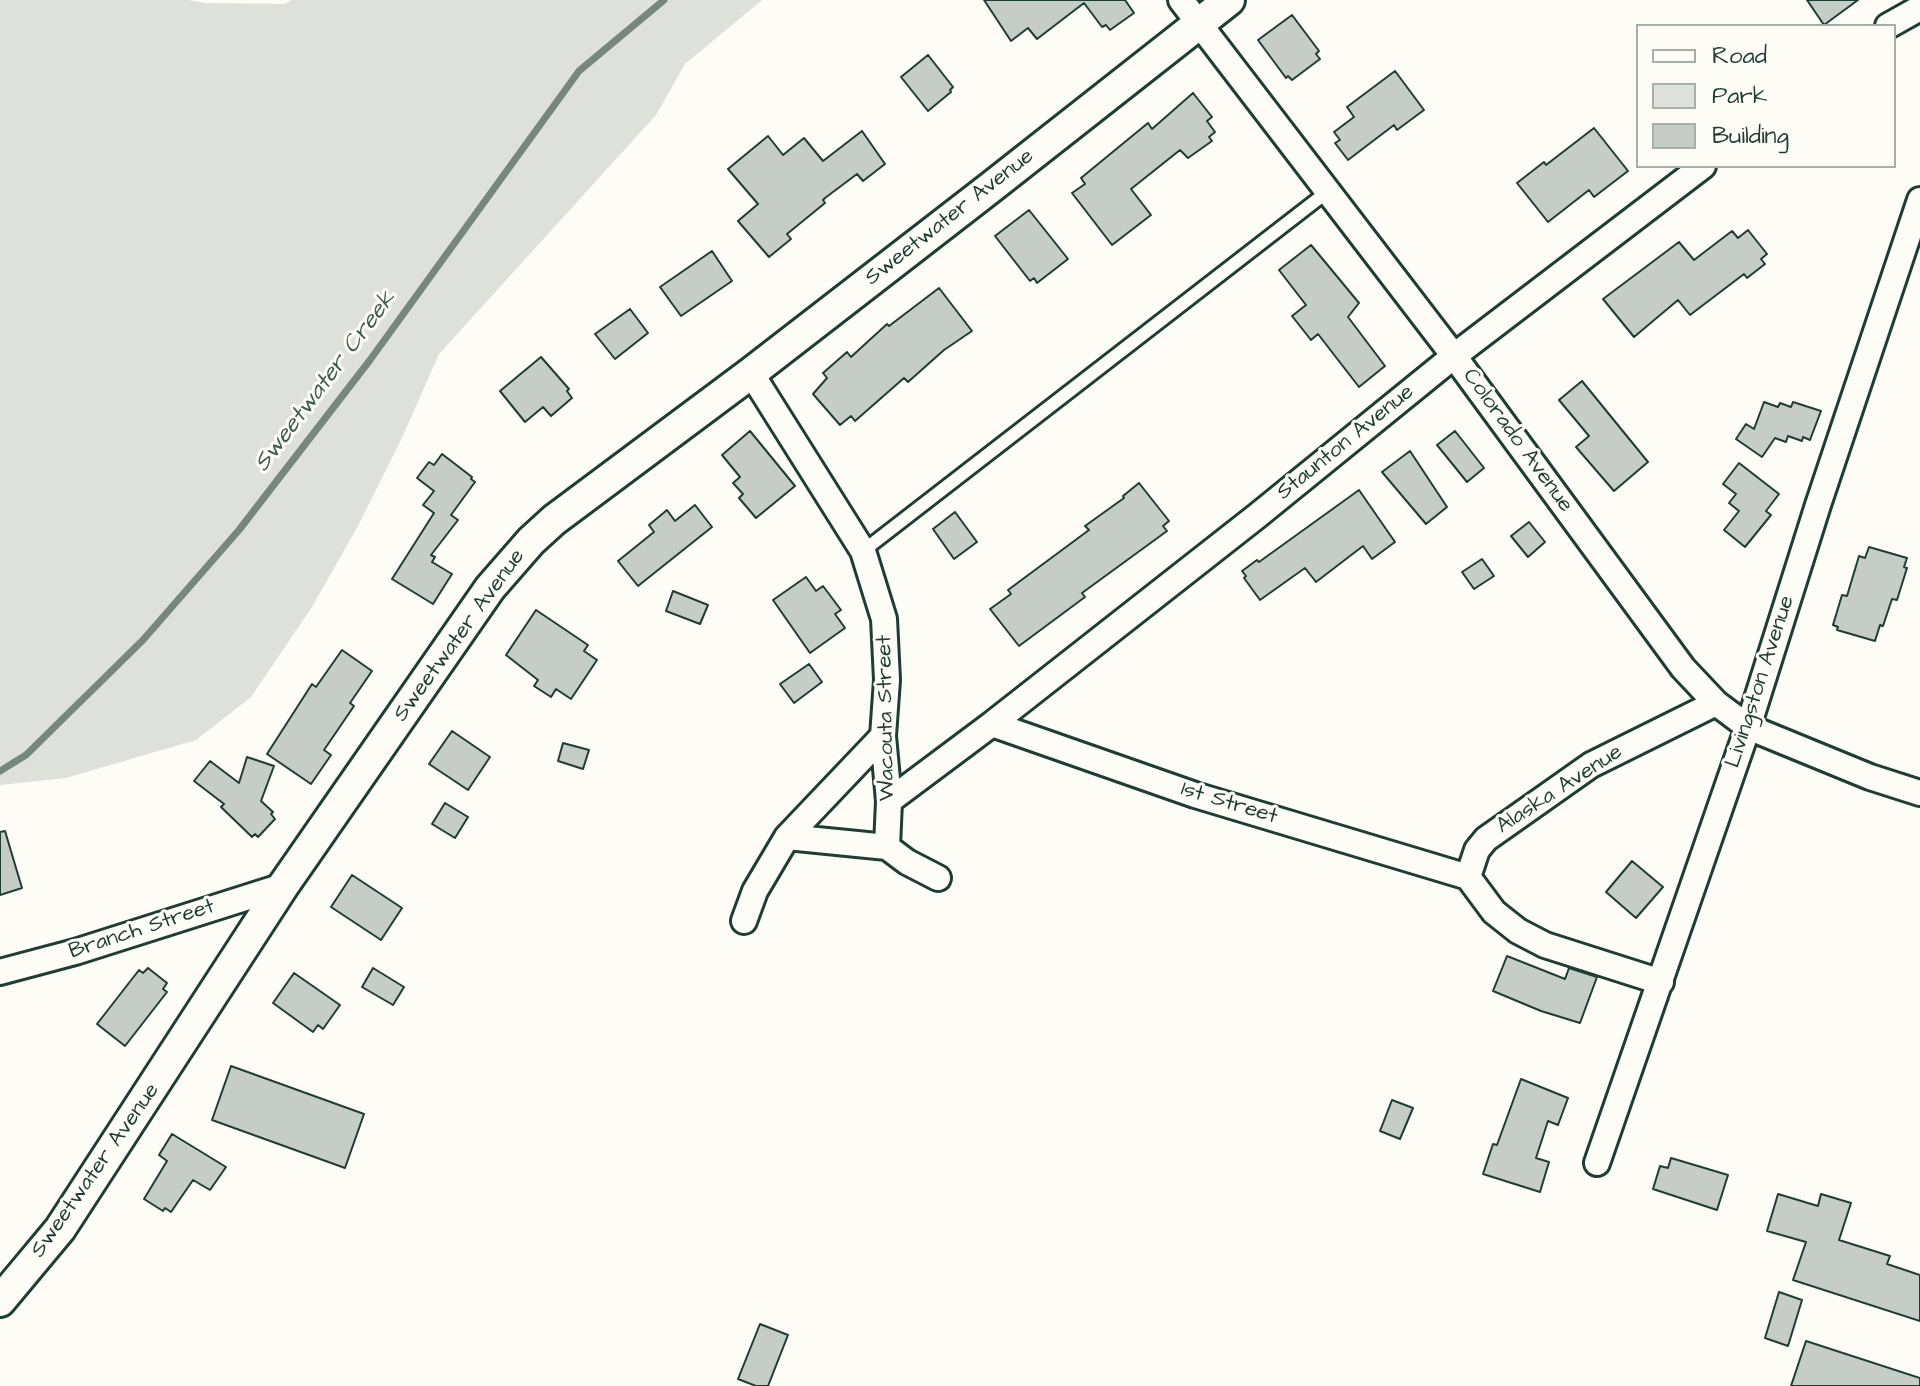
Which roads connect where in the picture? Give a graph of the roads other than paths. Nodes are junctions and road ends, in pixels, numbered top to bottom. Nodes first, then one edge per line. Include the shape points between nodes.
1 (1229, 0) edge
2 (1920, 8) edge
3 (1189, 12) edge
4 (1892, 24) edge
5 (1700, 168) edge
6 (1327, 192) junction
7 (1920, 200) edge
8 (1454, 356) junction
9 (751, 373) junction
10 (863, 551) junction
11 (1716, 703) junction
12 (992, 724) junction
13 (1748, 727) junction
14 (883, 736) junction
15 (1920, 793) edge
16 (889, 801) junction
17 (787, 837) junction
18 (887, 847) junction
19 (1468, 877) junction
20 (938, 878) dead end
21 (283, 886) junction
22 (744, 921) dead end
23 (0, 972) edge
24 (1661, 982) junction
25 (1597, 1163) dead end
26 (0, 1301) edge

1 - 3 street, Sweetwater Avenue
2 - 4 street
3 - 6 street, Colorado Avenue
3 - 9 street, Sweetwater Avenue
5 - 8 street, Staunton Avenue
6 - 8 street, Colorado Avenue
6 - 10 lane
7 - 13 street, Livingston Avenue
8 - 11 street, Colorado Avenue via 1683,668
8 - 12 street, Staunton Avenue
9 - 10 street, Wacouta Street
9 - 21 street, Sweetwater Avenue via 554,520 509,564
10 - 14 street, Wacouta Street via 884,619
11 - 13 street, Colorado Avenue
11 - 19 street, Alaska Avenue via 1579,773 1486,839
12 - 16 street, Staunton Avenue
12 - 19 street, 1st Street via 1195,795
13 - 15 street, Colorado Avenue
13 - 24 street, Livingston Avenue
14 - 16 street, Wacouta Street
14 - 17 street
16 - 18 street, Wacouta Street
17 - 18 street
17 - 22 street
18 - 20 street
19 - 24 street via 1494,912 1532,938
21 - 23 street, Branch Street
21 - 26 street, Sweetwater Avenue via 60,1229
24 - 25 street, Livingston Avenue

